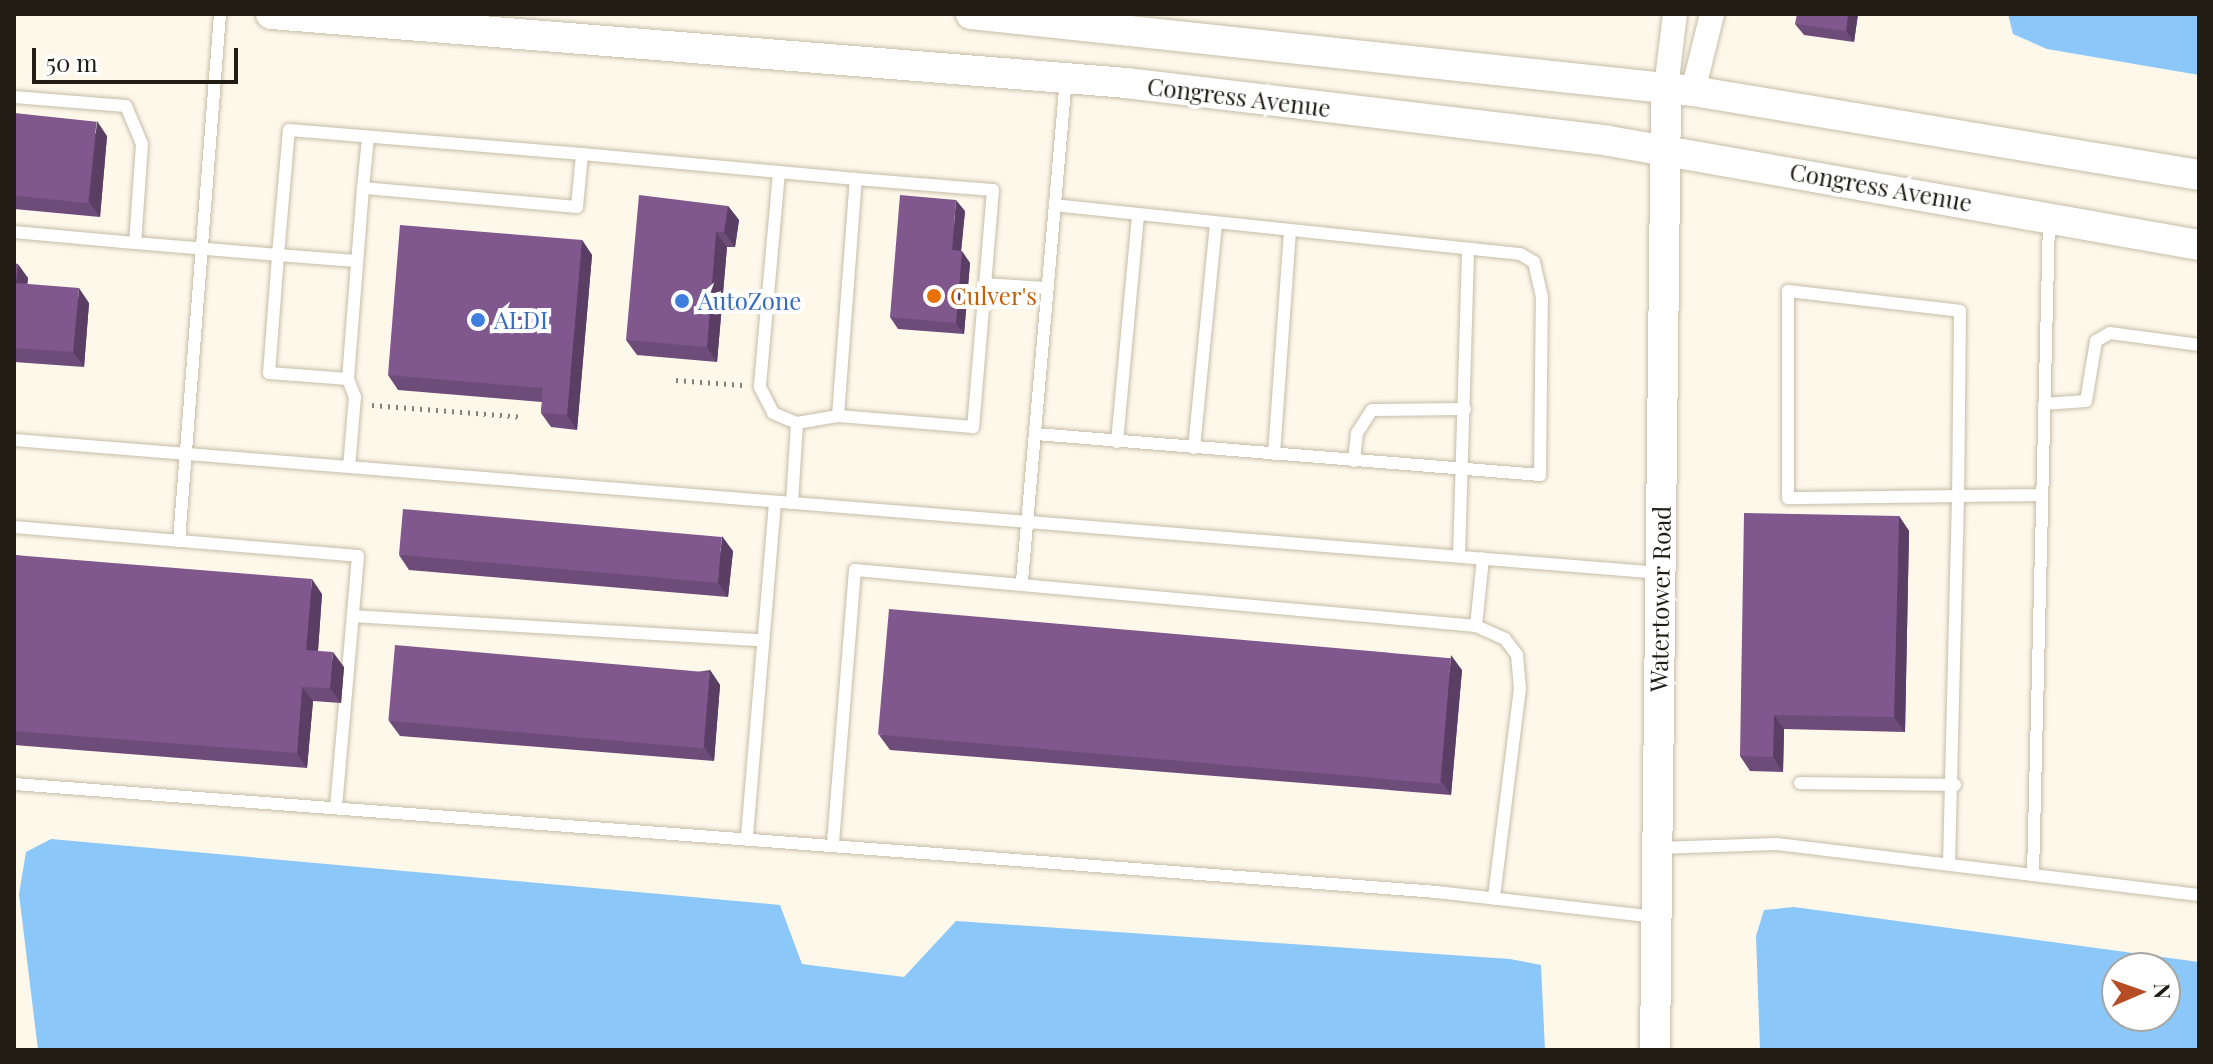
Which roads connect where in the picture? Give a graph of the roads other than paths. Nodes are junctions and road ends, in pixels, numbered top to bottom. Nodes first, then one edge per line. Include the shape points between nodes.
1 (220, 14) edge
2 (271, 14) edge
3 (971, 14) edge
4 (1675, 14) edge
5 (1712, 14) edge
6 (1066, 78) junction
7 (1680, 89) junction
8 (14, 97) edge
9 (368, 138) junction
10 (1666, 148) junction
11 (582, 154) junction
12 (779, 172) junction
13 (2199, 175) edge
14 (856, 179) junction
15 (363, 188) junction
16 (1055, 205) junction
17 (1138, 215) junction
18 (2049, 218) junction
19 (1216, 224) junction
20 (14, 232) edge
21 (1290, 232) junction
22 (135, 243) junction
23 (2199, 245) edge
24 (201, 249) junction
25 (1468, 250) junction
26 (278, 255) junction
27 (356, 261) junction
28 (986, 284) junction
29 (1048, 288) junction
30 (2199, 345) edge
31 (348, 379) junction
32 (2044, 404) junction
33 (1465, 409) junction
34 (838, 416) junction
35 (797, 423) junction
36 (1036, 434) junction
37 (14, 440) edge
38 (1117, 442) junction
39 (1194, 448) junction
40 (187, 454) junction
41 (1274, 454) junction
42 (1354, 461) junction
43 (349, 467) junction
44 (1464, 470) junction
45 (2042, 495) junction
46 (1958, 496) junction
47 (775, 502) junction
48 (792, 503) junction
49 (1029, 522) junction
50 (14, 527) edge
51 (179, 541) junction
52 (1459, 556) junction
53 (1483, 558) junction
54 (1661, 573) junction
55 (1022, 581) junction
56 (353, 616) junction
57 (1476, 626) junction
58 (762, 640) junction
59 (1800, 783) dead end
60 (14, 784) edge
61 (1955, 785) junction
62 (336, 807) junction
63 (747, 836) junction
64 (833, 843) junction
65 (1657, 848) junction
66 (1949, 864) junction
67 (2033, 875) junction
68 (2199, 895) edge
69 (1494, 898) junction
70 (1657, 917) junction
71 (1655, 1050) edge

1 - 24 lane
2 - 6 street, Congress Avenue
3 - 7 street
4 - 7 street
5 - 7 street
6 - 10 street, Congress Avenue
6 - 16 lane
7 - 10 street
7 - 13 street
8 - 22 lane via 126,106 142,144
9 - 11 lane
9 - 15 lane
9 - 26 lane via 289,130
10 - 18 street, Congress Avenue
10 - 54 street, Watertower Road
11 - 12 lane
11 - 15 lane via 577,207
12 - 14 lane
12 - 35 lane via 760,387 773,413
14 - 28 lane via 993,190
14 - 34 lane
15 - 27 lane
16 - 17 lane
16 - 29 lane
17 - 19 lane
17 - 38 lane
18 - 23 street, Congress Avenue
18 - 32 lane
19 - 21 lane
19 - 39 lane
20 - 22 lane
21 - 25 lane
21 - 41 lane
22 - 24 lane
24 - 26 lane
24 - 40 lane
25 - 33 lane
25 - 44 lane via 1520,254 1534,262 1540,278 1540,475
26 - 27 lane
26 - 31 lane via 269,373
27 - 31 lane
28 - 29 lane
28 - 34 lane via 973,427
29 - 36 lane
30 - 32 lane via 2110,333 2096,341 2086,401
31 - 43 lane via 354,404
32 - 45 lane
33 - 42 lane via 1372,410 1357,433
33 - 44 lane
34 - 35 lane
35 - 48 lane
36 - 38 lane
36 - 49 lane
37 - 40 lane
38 - 39 lane
39 - 41 lane
40 - 43 lane
40 - 51 lane
41 - 42 lane
42 - 44 lane
43 - 47 lane
44 - 52 lane
45 - 46 lane
45 - 67 lane
46 - 46 lane via 1960,311 1788,291 1788,498
46 - 61 lane
47 - 48 lane
47 - 58 lane
48 - 49 lane
49 - 52 lane
49 - 55 lane
50 - 51 lane
51 - 56 lane via 358,556
52 - 53 lane
53 - 54 lane
53 - 57 lane
54 - 65 street, Watertower Road
55 - 57 lane
55 - 64 lane via 855,570
56 - 58 lane
56 - 62 lane
57 - 69 lane via 1505,639 1517,655 1520,688
58 - 63 lane
59 - 61 lane
60 - 62 lane
61 - 66 lane
62 - 63 lane
63 - 64 lane
64 - 69 lane
65 - 66 lane via 1777,844
65 - 70 street, Watertower Road
66 - 67 lane
67 - 68 lane
69 - 70 lane
70 - 71 street, Watertower Road

